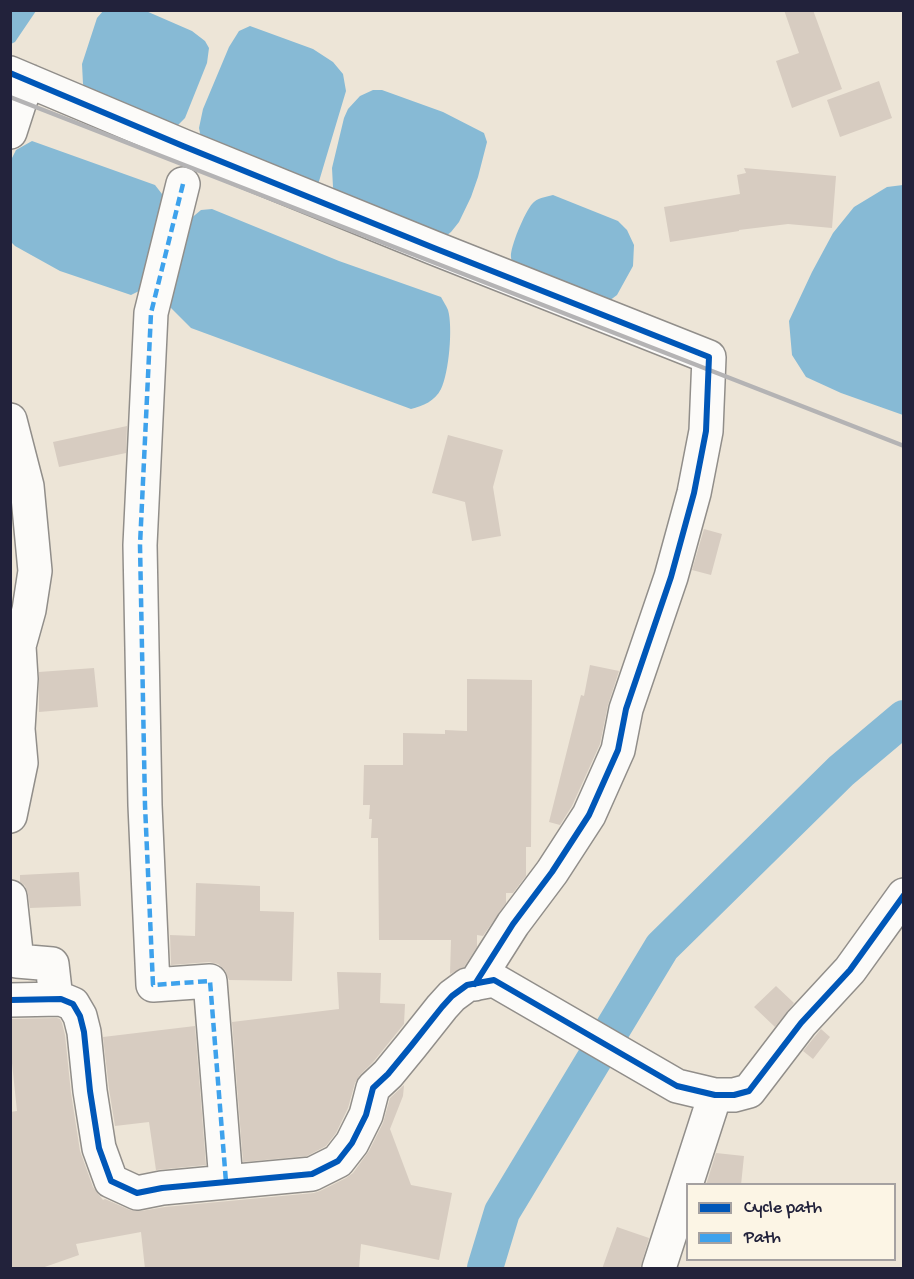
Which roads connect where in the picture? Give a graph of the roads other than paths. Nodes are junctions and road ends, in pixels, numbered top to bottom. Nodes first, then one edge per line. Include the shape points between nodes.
1 (20, 77) edge
2 (10, 132) edge
3 (183, 184) dead end
4 (10, 420) edge
5 (10, 816) edge
6 (903, 895) edge
7 (10, 897) edge
8 (484, 982) junction
9 (56, 999) junction
10 (10, 1000) edge
11 (715, 1095) junction
12 (226, 1182) junction
13 (687, 1183) edge
14 (686, 1185) edge
15 (659, 1269) edge

1 - 2 street via 20,101
1 - 8 street via 709,357 706,430 694,493 671,577 626,709 618,750 589,815 513,924
3 - 12 street via 151,313 140,544 145,806 153,985 210,981
4 - 5 street via 27,486 35,571 19,646 21,764
6 - 11 street via 850,970 801,1023 749,1091
7 - 9 street via 17,961 52,964
8 - 11 street via 677,1086
8 - 12 street via 467,986 452,996 373,1088 366,1115 338,1161 312,1174
9 - 10 street
9 - 12 street via 74,1004 80,1016 99,1148 111,1181 137,1193
11 - 13 street
14 - 15 street

